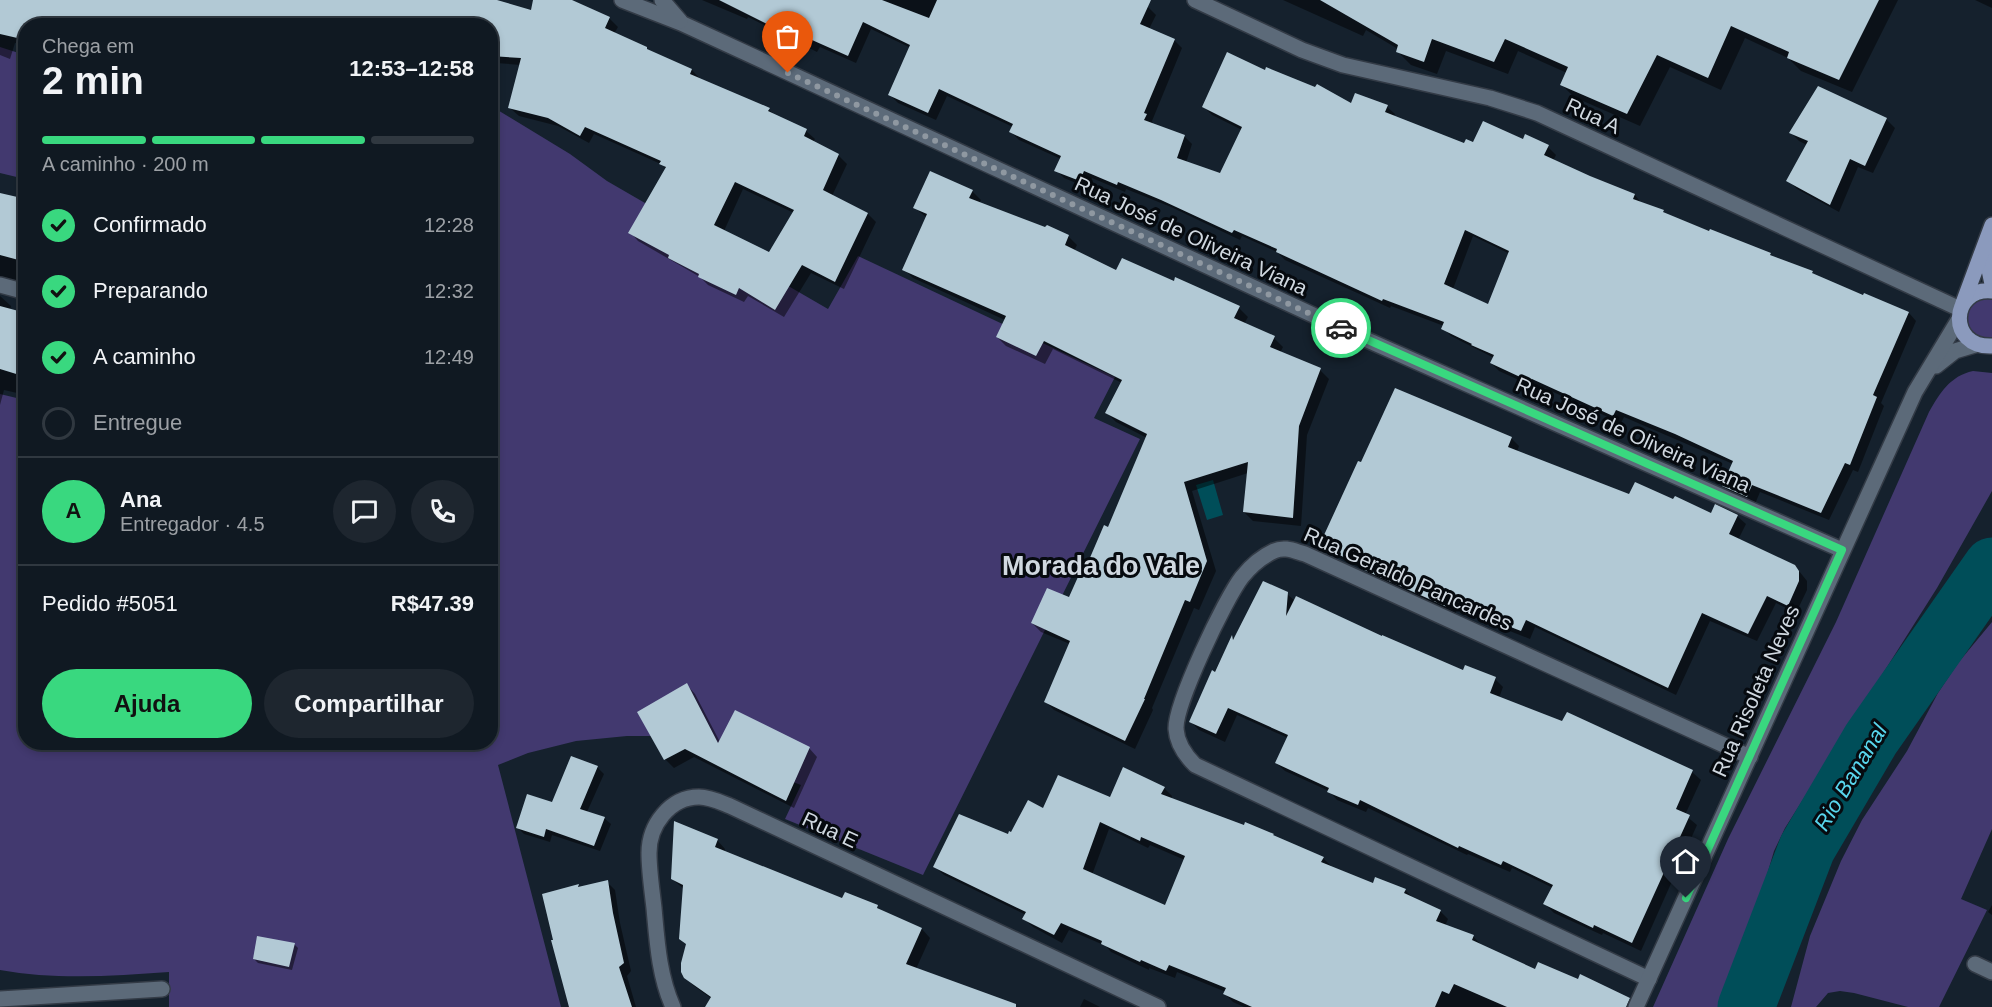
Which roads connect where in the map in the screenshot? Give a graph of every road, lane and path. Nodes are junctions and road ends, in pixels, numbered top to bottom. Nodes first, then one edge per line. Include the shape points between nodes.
1 (622, 0) edge
2 (662, 0) edge
3 (1195, 0) edge
4 (681, 23) junction
5 (1992, 225) edge
6 (1992, 230) edge
7 (1992, 284) edge
8 (0, 285) edge
9 (18, 290) edge
10 (1992, 291) edge
11 (1961, 311) junction
12 (1975, 345) junction
13 (1992, 346) edge
14 (1915, 392) junction
15 (1842, 550) junction
16 (1750, 757) junction
17 (1975, 964) dead end
18 (1992, 972) edge
19 (1649, 979) junction
20 (162, 989) dead end
21 (0, 999) edge
22 (673, 1007) edge
23 (1158, 1007) edge
24 (1636, 1007) edge

1 - 4 street, Rua José de Oliveira Viana
2 - 4 street
3 - 11 street, Rua A via 1342,65 1490,98 1537,113
4 - 15 street, Rua José de Oliveira Viana via 1354,334
5 - 11 main road, Rua Risoleta Neves
6 - 7 main road
8 - 9 street
10 - 11 main road via 1970,296
11 - 12 main road via 1963,334
11 - 14 street, Rua Risoleta Neves
12 - 13 main road
12 - 14 street, Rua Risoleta Neves via 1946,357
14 - 15 street, Rua Risoleta Neves
15 - 16 street, Rua Risoleta Neves
16 - 19 street, Rua Risoleta Neves
16 - 19 street, Rua Geraldo Pancardes via 1288,548 1252,565 1240,579 1211,635 1177,719 1179,743 1195,765
17 - 18 street
19 - 24 street, Rua Risoleta Neves
20 - 21 street
22 - 23 street, Rua E via 658,953 649,851 651,833 676,803 700,797 730,806

